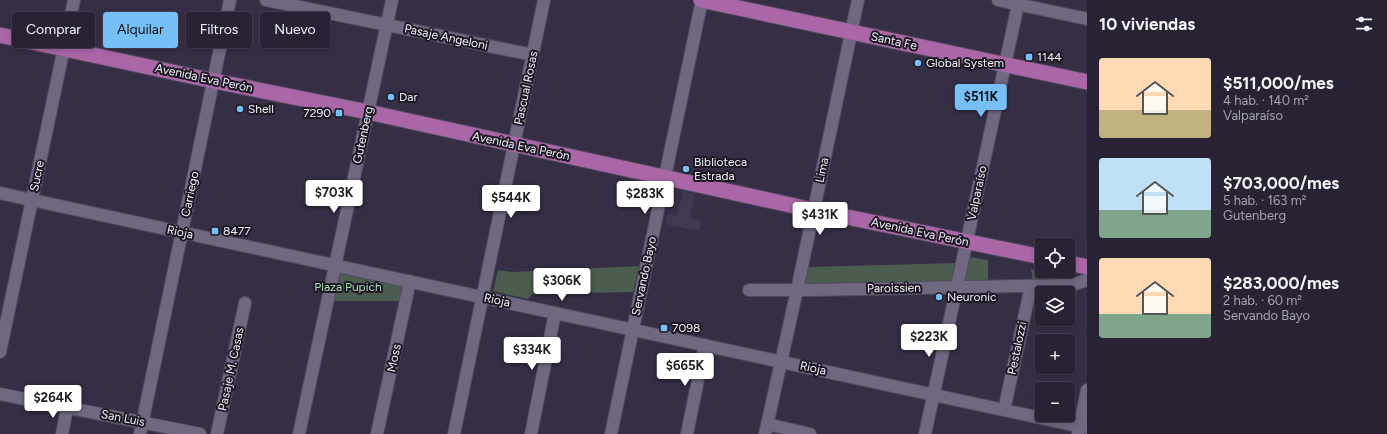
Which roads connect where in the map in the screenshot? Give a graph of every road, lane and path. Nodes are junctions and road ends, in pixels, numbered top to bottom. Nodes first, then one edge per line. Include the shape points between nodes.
1 (74, 0) edge
2 (230, 0) edge
3 (266, 0) edge
4 (392, 0) edge
5 (544, 0) edge
6 (702, 0) edge
7 (858, 0) edge
8 (998, 0) edge
9 (1018, 2) edge
10 (1087, 18) edge
11 (387, 25) junction
12 (851, 32) junction
13 (0, 35) edge
14 (64, 49) junction
15 (533, 55) junction
16 (1005, 65) junction
17 (214, 81) junction
18 (1087, 82) edge
19 (368, 112) junction
20 (514, 145) junction
21 (665, 177) junction
22 (0, 193) edge
23 (32, 200) junction
24 (813, 210) junction
25 (182, 232) junction
26 (966, 242) junction
27 (1035, 256) edge
28 (1075, 264) edge
29 (335, 265) junction
30 (1087, 267) edge
31 (1087, 280) edge
32 (410, 282) junction
33 (1031, 286) junction
34 (956, 287) junction
35 (749, 290) dead end
36 (797, 290) junction
37 (482, 297) junction
38 (245, 303) dead end
39 (555, 313) junction
40 (633, 330) junction
41 (705, 345) junction
42 (0, 352) edge
43 (781, 361) junction
44 (1087, 390) edge
45 (0, 394) edge
46 (934, 394) junction
47 (67, 408) junction
48 (1004, 410) junction
49 (143, 422) junction
50 (766, 429) edge
51 (1081, 429) edge
52 (62, 434) edge
53 (140, 434) edge
54 (200, 434) edge
55 (217, 434) edge
56 (299, 434) edge
57 (378, 434) edge
58 (454, 434) edge
59 (531, 434) edge
60 (611, 434) edge
61 (687, 434) edge
62 (810, 434) edge
63 (925, 434) edge

1 - 14 street, Sucre
2 - 17 street, Carriego
3 - 11 street, Pasaje Angeloni
4 - 11 street, Gutenberg
5 - 15 street, Pascual Rosas
6 - 12 main road, Santa Fe
6 - 21 street, Servando Bayo
7 - 12 street, Lima
8 - 9 street
9 - 10 street
9 - 16 street, Valparaíso
11 - 15 street, Pasaje Angeloni
11 - 19 street, Gutenberg
12 - 16 main road, Santa Fe
12 - 24 street, Lima
13 - 14 main road, Avenida Eva Perón
14 - 17 main road, Avenida Eva Perón
14 - 23 street, Sucre
15 - 20 street, Pascual Rosas
16 - 18 main road, Santa Fe
16 - 26 street, Valparaíso
17 - 19 main road, Avenida Eva Perón
17 - 25 street, Carriego
19 - 20 main road, Avenida Eva Perón
19 - 29 street, Gutenberg
20 - 21 main road, Avenida Eva Perón
20 - 37 street, Pascual Rosas
21 - 24 main road, Avenida Eva Perón
21 - 40 street, Servando Bayo
22 - 23 street, Rioja
23 - 25 street, Rioja
23 - 42 street, Sucre
24 - 26 main road, Avenida Eva Perón
24 - 36 street, Lima
25 - 29 street, Rioja
25 - 49 street, Carriego
26 - 27 main road, Avenida Eva Perón
26 - 34 street, Valparaíso
28 - 30 main road
29 - 32 street, Rioja
29 - 56 street, Gutenberg
31 - 33 street, Paroissien via 1072,285
32 - 37 street, Rioja
32 - 57 street, Moss
33 - 34 street, Paroissien
33 - 48 street, Pestalozzi
34 - 36 street, Paroissien
34 - 46 street, Valparaíso
35 - 36 street, Paroissien
36 - 43 street, Lima
37 - 39 street, Rioja
37 - 58 street, Pascual Rosas
38 - 55 street, Pasaje M. Casas
39 - 40 street, Rioja
39 - 59 street
40 - 41 street, Rioja
40 - 60 street, Servando Bayo
41 - 43 street, Rioja
41 - 61 street
43 - 46 street, Rioja
43 - 50 street, Lima
44 - 51 street
45 - 47 street, San Luis
46 - 48 street, Rioja
46 - 63 street, Valparaíso
47 - 49 street, San Luis
47 - 52 street
48 - 51 street, Rioja
49 - 53 street, Carriego
49 - 54 street, San Luis
50 - 62 street

